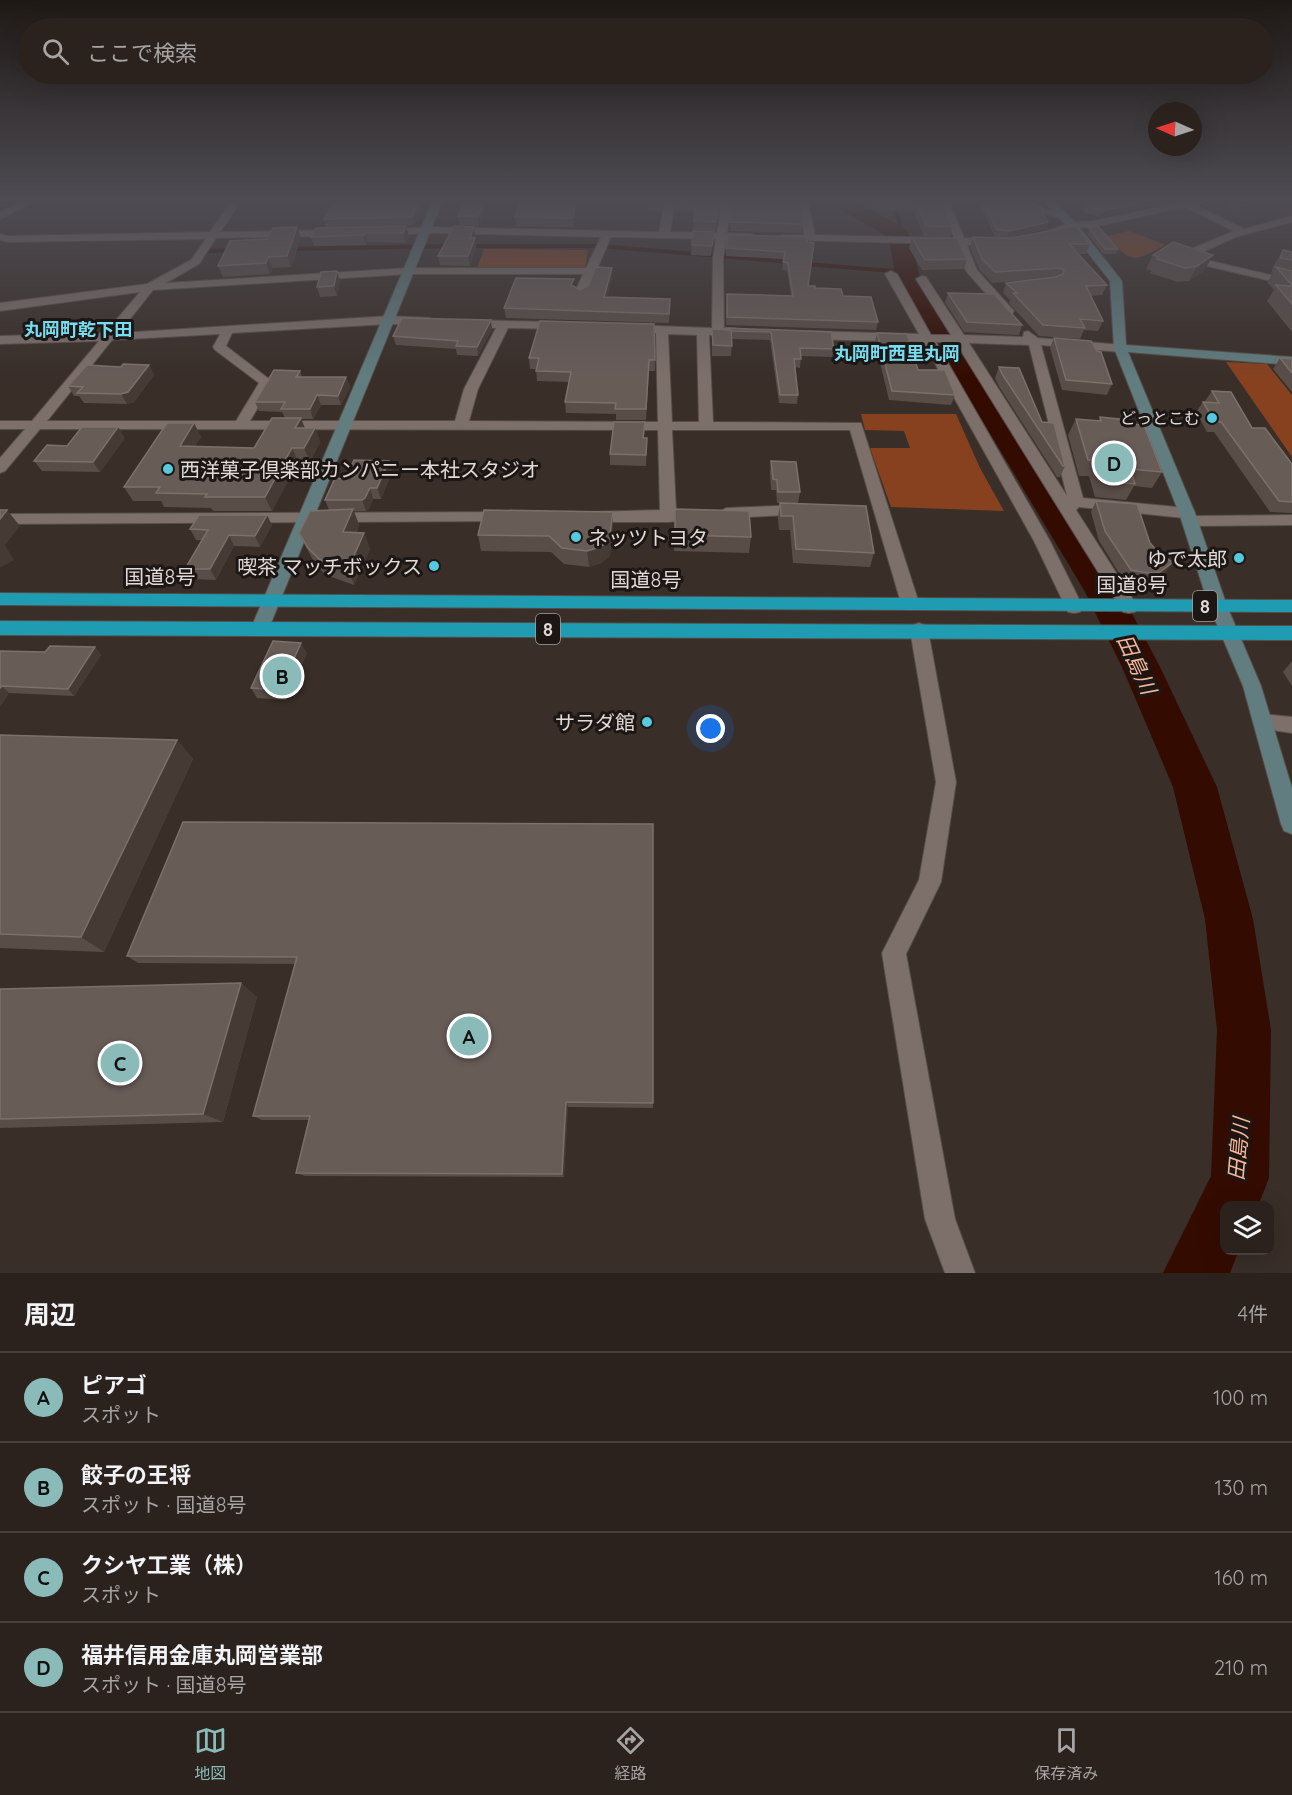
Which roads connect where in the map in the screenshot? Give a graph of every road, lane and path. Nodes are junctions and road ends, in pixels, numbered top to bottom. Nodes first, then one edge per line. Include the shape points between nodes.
1 (197, 259) edge
2 (414, 259) edge
3 (594, 259) edge
4 (718, 259) edge
5 (967, 259) edge
6 (1099, 259) edge
7 (1196, 259) edge
8 (409, 271) junction
9 (589, 271) junction
10 (891, 274) dead end
11 (922, 279) dead end
12 (1292, 284) edge
13 (150, 286) junction
14 (580, 294) edge
15 (0, 307) edge
16 (389, 320) junction
17 (435, 322) edge
18 (458, 322) edge
19 (504, 324) junction
20 (579, 327) edge
21 (614, 328) edge
22 (228, 330) junction
23 (662, 330) junction
24 (703, 331) junction
25 (718, 332) junction
26 (752, 333) edge
27 (798, 334) edge
28 (108, 337) junction
29 (926, 338) junction
30 (961, 339) junction
31 (0, 340) edge
32 (1034, 341) junction
33 (1120, 348) junction
34 (1292, 361) edge
35 (0, 424) edge
36 (35, 424) junction
37 (241, 425) junction
38 (345, 425) junction
39 (461, 425) junction
40 (665, 426) junction
41 (706, 426) junction
42 (0, 468) edge
43 (1071, 506) junction
44 (823, 510) edge
45 (307, 516) junction
46 (516, 517) edge
47 (575, 517) edge
48 (668, 517) junction
49 (1188, 517) junction
50 (0, 519) edge
51 (1292, 520) edge
52 (273, 598) junction
53 (0, 599) edge
54 (910, 603) junction
55 (1218, 606) junction
56 (1292, 606) edge
57 (1078, 607) junction
58 (1123, 607) junction
59 (0, 628) edge
60 (260, 628) junction
61 (919, 630) junction
62 (1229, 632) junction
63 (1292, 633) edge
64 (1264, 722) junction
65 (1292, 724) edge
66 (1292, 824) edge
67 (960, 1273) edge

1 - 13 street
2 - 8 street
3 - 9 street
4 - 25 street
5 - 32 street via 972,272 993,288
6 - 33 street via 1119,289
7 - 12 street
8 - 9 street
8 - 13 street
8 - 16 street
9 - 14 street
10 - 29 street
11 - 30 street
13 - 15 street
13 - 28 street
16 - 17 street
16 - 22 street
16 - 38 street
18 - 19 street
19 - 20 street
19 - 39 street via 471,389
21 - 23 street
22 - 28 street
22 - 37 street via 219,347 266,382
23 - 24 street
23 - 40 street
24 - 25 street
24 - 41 street
25 - 26 street
27 - 29 street
28 - 31 street
28 - 36 street
29 - 30 street
29 - 57 street
30 - 32 street
30 - 43 street
32 - 33 street
32 - 43 street
33 - 34 street
33 - 49 street
35 - 36 street
36 - 37 street
36 - 42 street
37 - 38 street
38 - 39 street
38 - 45 street
39 - 40 street
40 - 41 street
40 - 48 street
41 - 54 street via 856,426 877,510
43 - 49 street
43 - 58 street
44 - 48 street
45 - 46 street
45 - 50 street
45 - 52 street
47 - 48 street
49 - 51 street
49 - 55 street
52 - 53 highway, 国道8号 / 8
52 - 54 highway, 国道8号 / 8
52 - 60 street
54 - 57 highway, 国道8号 / 8
55 - 56 highway, 国道8号 / 8
55 - 58 highway, 国道8号 / 8
55 - 62 street
57 - 58 highway, 国道8号 / 8
59 - 60 highway, 8
60 - 61 highway, 8
61 - 62 highway, 8
61 - 67 street via 946,782 930,882 894,953 940,1219
62 - 63 highway, 8
62 - 64 street
64 - 65 street
64 - 66 street

